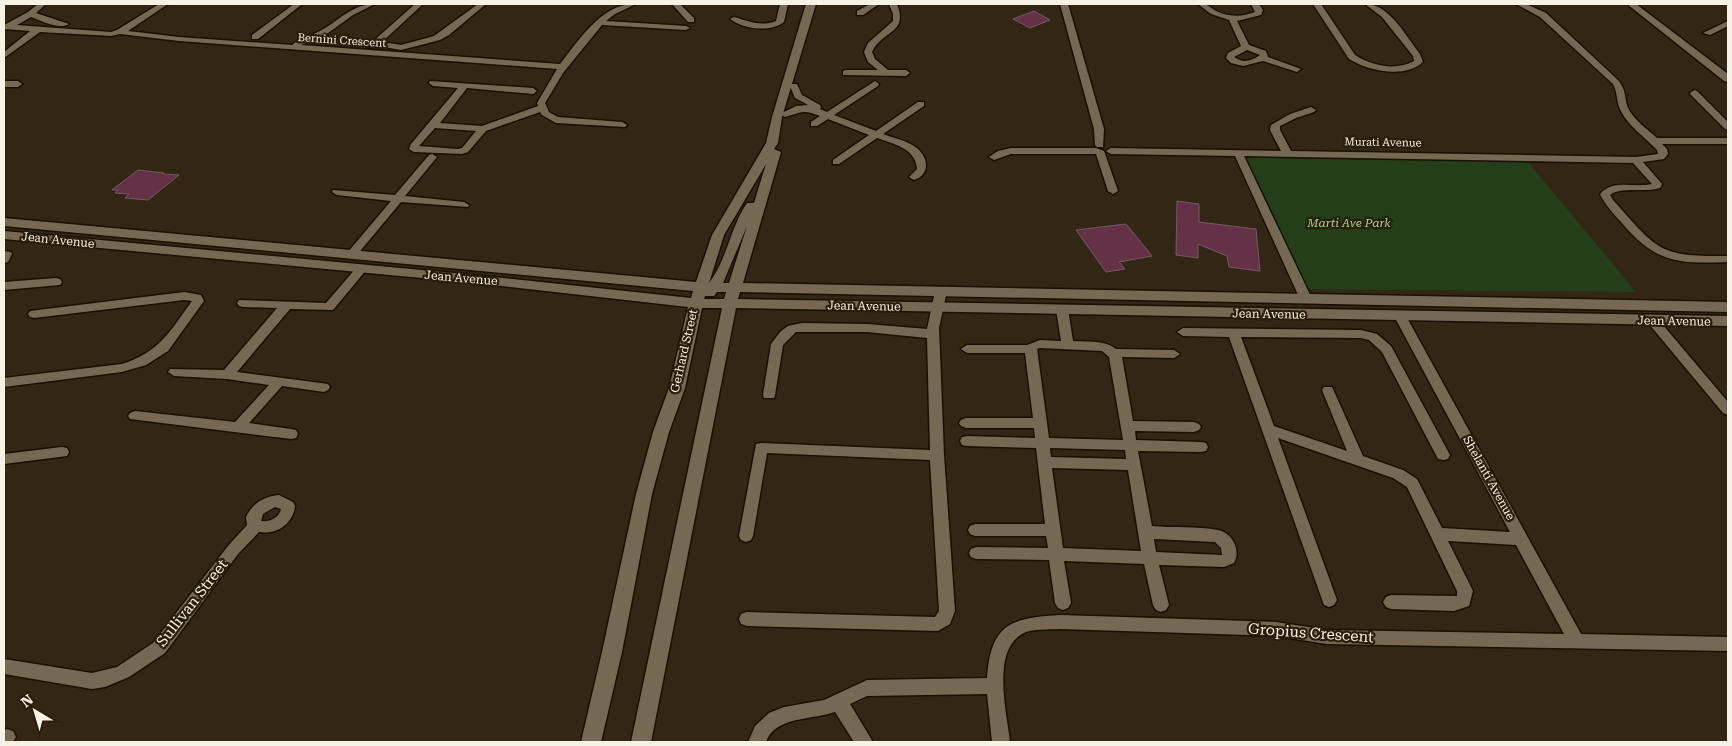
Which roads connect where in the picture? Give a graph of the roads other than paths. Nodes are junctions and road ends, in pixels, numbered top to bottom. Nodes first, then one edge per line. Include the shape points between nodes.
1 (42, 4) edge
2 (164, 4) edge
3 (371, 4) edge
4 (419, 4) edge
5 (482, 4) edge
6 (632, 4) edge
7 (676, 4) edge
8 (784, 4) edge
9 (811, 4) edge
10 (815, 4) edge
11 (874, 4) edge
12 (893, 4) edge
13 (1064, 4) edge
14 (1202, 4) edge
15 (1255, 4) edge
16 (1317, 4) edge
17 (1369, 4) edge
18 (1520, 4) edge
19 (1631, 4) edge
20 (297, 5) edge
21 (860, 13) dead end
22 (32, 14) junction
23 (1232, 18) junction
24 (734, 19) dead end
25 (691, 20) dead end
26 (600, 23) junction
27 (1728, 23) edge
28 (109, 26) dead end
29 (6, 27) edge
30 (686, 28) dead end
31 (38, 29) junction
32 (120, 32) junction
33 (1707, 33) dead end
34 (302, 40) junction
35 (378, 43) junction
36 (1246, 47) junction
37 (293, 48) junction
38 (1706, 49) dead end
39 (364, 53) junction
40 (4, 56) edge
41 (1262, 58) junction
42 (1728, 66) edge
43 (562, 67) junction
44 (1297, 69) dead end
45 (846, 72) dead end
46 (886, 73) junction
47 (906, 74) dead end
48 (1728, 79) edge
49 (433, 83) dead end
50 (4, 84) edge
51 (18, 84) dead end
52 (875, 84) dead end
53 (465, 85) junction
54 (794, 86) junction
55 (533, 90) dead end
56 (1694, 93) dead end
57 (921, 104) dead end
58 (810, 106) junction
59 (542, 108) junction
60 (1311, 110) dead end
61 (785, 114) junction
62 (831, 115) junction
63 (814, 124) dead end
64 (432, 125) junction
65 (622, 125) dead end
66 (1728, 127) edge
67 (483, 129) junction
68 (876, 134) junction
69 (1656, 141) junction
70 (1728, 141) edge
71 (1101, 148) junction
72 (1238, 153) junction
73 (1287, 153) junction
74 (432, 157) dead end
75 (994, 157) dead end
76 (1636, 160) junction
77 (836, 162) dead end
78 (914, 177) dead end
79 (764, 188) junction
80 (1113, 190) dead end
81 (337, 192) dead end
82 (399, 198) junction
83 (464, 205) dead end
84 (4, 222) edge
85 (4, 235) edge
86 (319, 251) junction
87 (352, 254) junction
88 (1728, 259) edge
89 (361, 269) junction
90 (455, 278) junction
91 (56, 282) dead end
92 (4, 286) edge
93 (708, 288) junction
94 (733, 289) junction
95 (942, 291) junction
96 (1306, 299) junction
97 (243, 303) dead end
98 (696, 303) junction
99 (730, 303) junction
100 (286, 306) junction
101 (939, 307) junction
102 (1728, 307) edge
103 (1062, 310) junction
104 (34, 314) dead end
105 (1400, 316) junction
106 (1653, 321) junction
107 (1728, 321) edge
108 (1183, 332) dead end
109 (1234, 333) junction
110 (933, 334) junction
111 (1068, 346) junction
112 (1031, 349) junction
113 (967, 350) dead end
114 (1113, 353) junction
115 (1174, 354) dead end
116 (174, 372) dead end
117 (226, 375) junction
118 (280, 381) junction
119 (4, 383) edge
120 (324, 387) dead end
121 (1328, 390) dead end
122 (769, 395) dead end
123 (1728, 410) edge
124 (135, 416) dead end
125 (966, 423) dead end
126 (1040, 424) junction
127 (1127, 426) junction
128 (238, 427) junction
129 (1194, 427) dead end
130 (1270, 430) junction
131 (291, 434) dead end
132 (967, 441) dead end
133 (1042, 443) junction
134 (1130, 445) junction
135 (1201, 447) dead end
136 (62, 452) dead end
137 (937, 455) junction
138 (1443, 455) dead end
139 (4, 459) edge
140 (1357, 459) junction
141 (1044, 462) junction
142 (1134, 465) junction
143 (256, 526) dead end
144 (975, 530) dead end
145 (1052, 530) junction
146 (1144, 532) junction
147 (1437, 534) junction
148 (746, 536) dead end
149 (1522, 538) junction
150 (976, 553) dead end
151 (1056, 554) junction
152 (1150, 558) junction
153 (1329, 600) dead end
154 (1391, 602) dead end
155 (1063, 603) dead end
156 (1161, 605) dead end
157 (747, 619) dead end
158 (1576, 641) junction
159 (1728, 644) edge
160 (4, 667) edge
161 (996, 686) junction
162 (839, 702) junction
163 (591, 742) edge
164 (641, 742) edge
165 (757, 742) edge
166 (864, 742) edge
167 (1001, 742) edge

1 - 22 street
2 - 32 street
3 - 34 street via 343,16 322,34
4 - 35 street
5 - 35 street via 436,38 401,48
6 - 26 street
7 - 25 street
8 - 24 street via 780,22 775,24 753,26
9 - 93 main road, Gerhard Street via 772,143 718,235
10 - 54 main road
11 - 21 street
12 - 46 street via 897,23 874,42 868,52 871,60
13 - 71 street
14 - 23 street
15 - 23 street via 1258,13
16 - 17 street via 1352,57 1362,64 1395,68 1419,62 1384,16
18 - 69 street via 1543,16 1616,83 1627,114
19 - 48 main road
20 - 34 street via 255,37
22 - 28 street via 57,23
22 - 29 street
23 - 36 street
26 - 30 street
26 - 43 street
27 - 33 street
29 - 31 street, Bernini Crescent
31 - 32 street, Bernini Crescent
31 - 40 street
32 - 37 street, Bernini Crescent
34 - 37 street
35 - 39 street
36 - 41 street via 1265,54
36 - 41 street via 1230,58 1243,65
37 - 39 street, Bernini Crescent
38 - 42 main road
39 - 43 street, Bernini Crescent
41 - 44 street
43 - 59 street via 545,90
45 - 46 street
46 - 47 street
49 - 53 street
50 - 51 street
52 - 62 street
53 - 55 street
53 - 64 street
54 - 58 street via 798,96
54 - 61 main road
56 - 66 street
57 - 68 street
58 - 61 street
58 - 62 street
59 - 65 street via 556,120
59 - 67 street
60 - 73 street via 1276,125 1275,130
61 - 79 main road
62 - 63 street
62 - 68 street
64 - 67 street
64 - 67 street via 414,149 459,152 465,150
68 - 77 street
68 - 78 street via 917,152 922,170
69 - 70 street
69 - 76 street, Murati Avenue via 1664,154 1661,157
71 - 72 street, Murati Avenue
71 - 75 street, Murati Avenue via 1011,151
71 - 80 street via 1109,162 1107,168
72 - 73 street, Murati Avenue
72 - 96 street
73 - 76 street, Murati Avenue
74 - 82 street
76 - 88 street via 1654,179 1656,186 1610,189 1605,194 1640,237 1667,255
79 - 93 main road via 748,210
79 - 94 main road
81 - 82 street
82 - 83 street
82 - 87 street
84 - 86 main road, Jean Avenue
85 - 89 main road, Jean Avenue
86 - 87 main road, Jean Avenue
86 - 90 main road via 326,257 446,270 454,272
87 - 93 main road, Jean Avenue
89 - 90 main road, Jean Avenue
89 - 100 street via 329,307
90 - 98 main road, Jean Avenue
91 - 92 street
93 - 94 main road, Jean Avenue
93 - 98 main road, Gerhard Street
94 - 95 main road, Jean Avenue
94 - 99 main road
95 - 96 main road, Jean Avenue
95 - 101 street
96 - 102 main road, Jean Avenue
97 - 100 street
98 - 99 main road, Jean Avenue
98 - 163 main road, Gerhard Street via 677,388 644,494
99 - 101 main road, Jean Avenue
99 - 164 main road
100 - 117 street
101 - 103 main road, Jean Avenue
101 - 110 street
103 - 105 main road, Jean Avenue
103 - 111 street
104 - 119 street via 184,296 192,296 198,301 164,348 142,362 122,368
105 - 106 main road, Jean Avenue
105 - 149 street, Shelanti Avenue
106 - 107 main road, Jean Avenue
106 - 123 street
108 - 109 street
109 - 130 street
109 - 138 street via 1361,334 1373,337 1387,349
110 - 122 street via 834,327 792,329 777,344
110 - 137 street
111 - 112 street via 1037,344
111 - 114 street via 1102,347
112 - 113 street
112 - 126 street
114 - 115 street
114 - 127 street
116 - 117 street
117 - 118 street
118 - 120 street
118 - 128 street
121 - 140 street
124 - 128 street
125 - 126 street
126 - 133 street
127 - 129 street
127 - 134 street
128 - 131 street
130 - 140 street
130 - 153 street
132 - 133 street
133 - 134 street
133 - 141 street
134 - 135 street
134 - 142 street
136 - 139 street
137 - 148 street via 761,448
137 - 157 street via 947,611 942,622
140 - 147 street via 1411,481
141 - 142 street
141 - 145 street
142 - 146 street
143 - 160 street, Sullivan Street via 233,550 159,648 138,664 105,679 92,681
144 - 145 street
145 - 151 street
146 - 152 street
146 - 152 street via 1218,536 1226,543 1230,555 1224,561
147 - 149 street
147 - 154 street via 1465,591 1464,601 1454,604
149 - 158 street, Shelanti Avenue
150 - 151 street
151 - 152 street
151 - 155 street
152 - 156 street
158 - 159 street, Gropius Crescent
158 - 161 street, Gropius Crescent via 1327,637 1260,628 1034,623 1017,628 1001,643 996,663
161 - 162 street via 866,688
161 - 167 street, Gropius Crescent
162 - 165 street via 775,718 766,725
162 - 166 street

